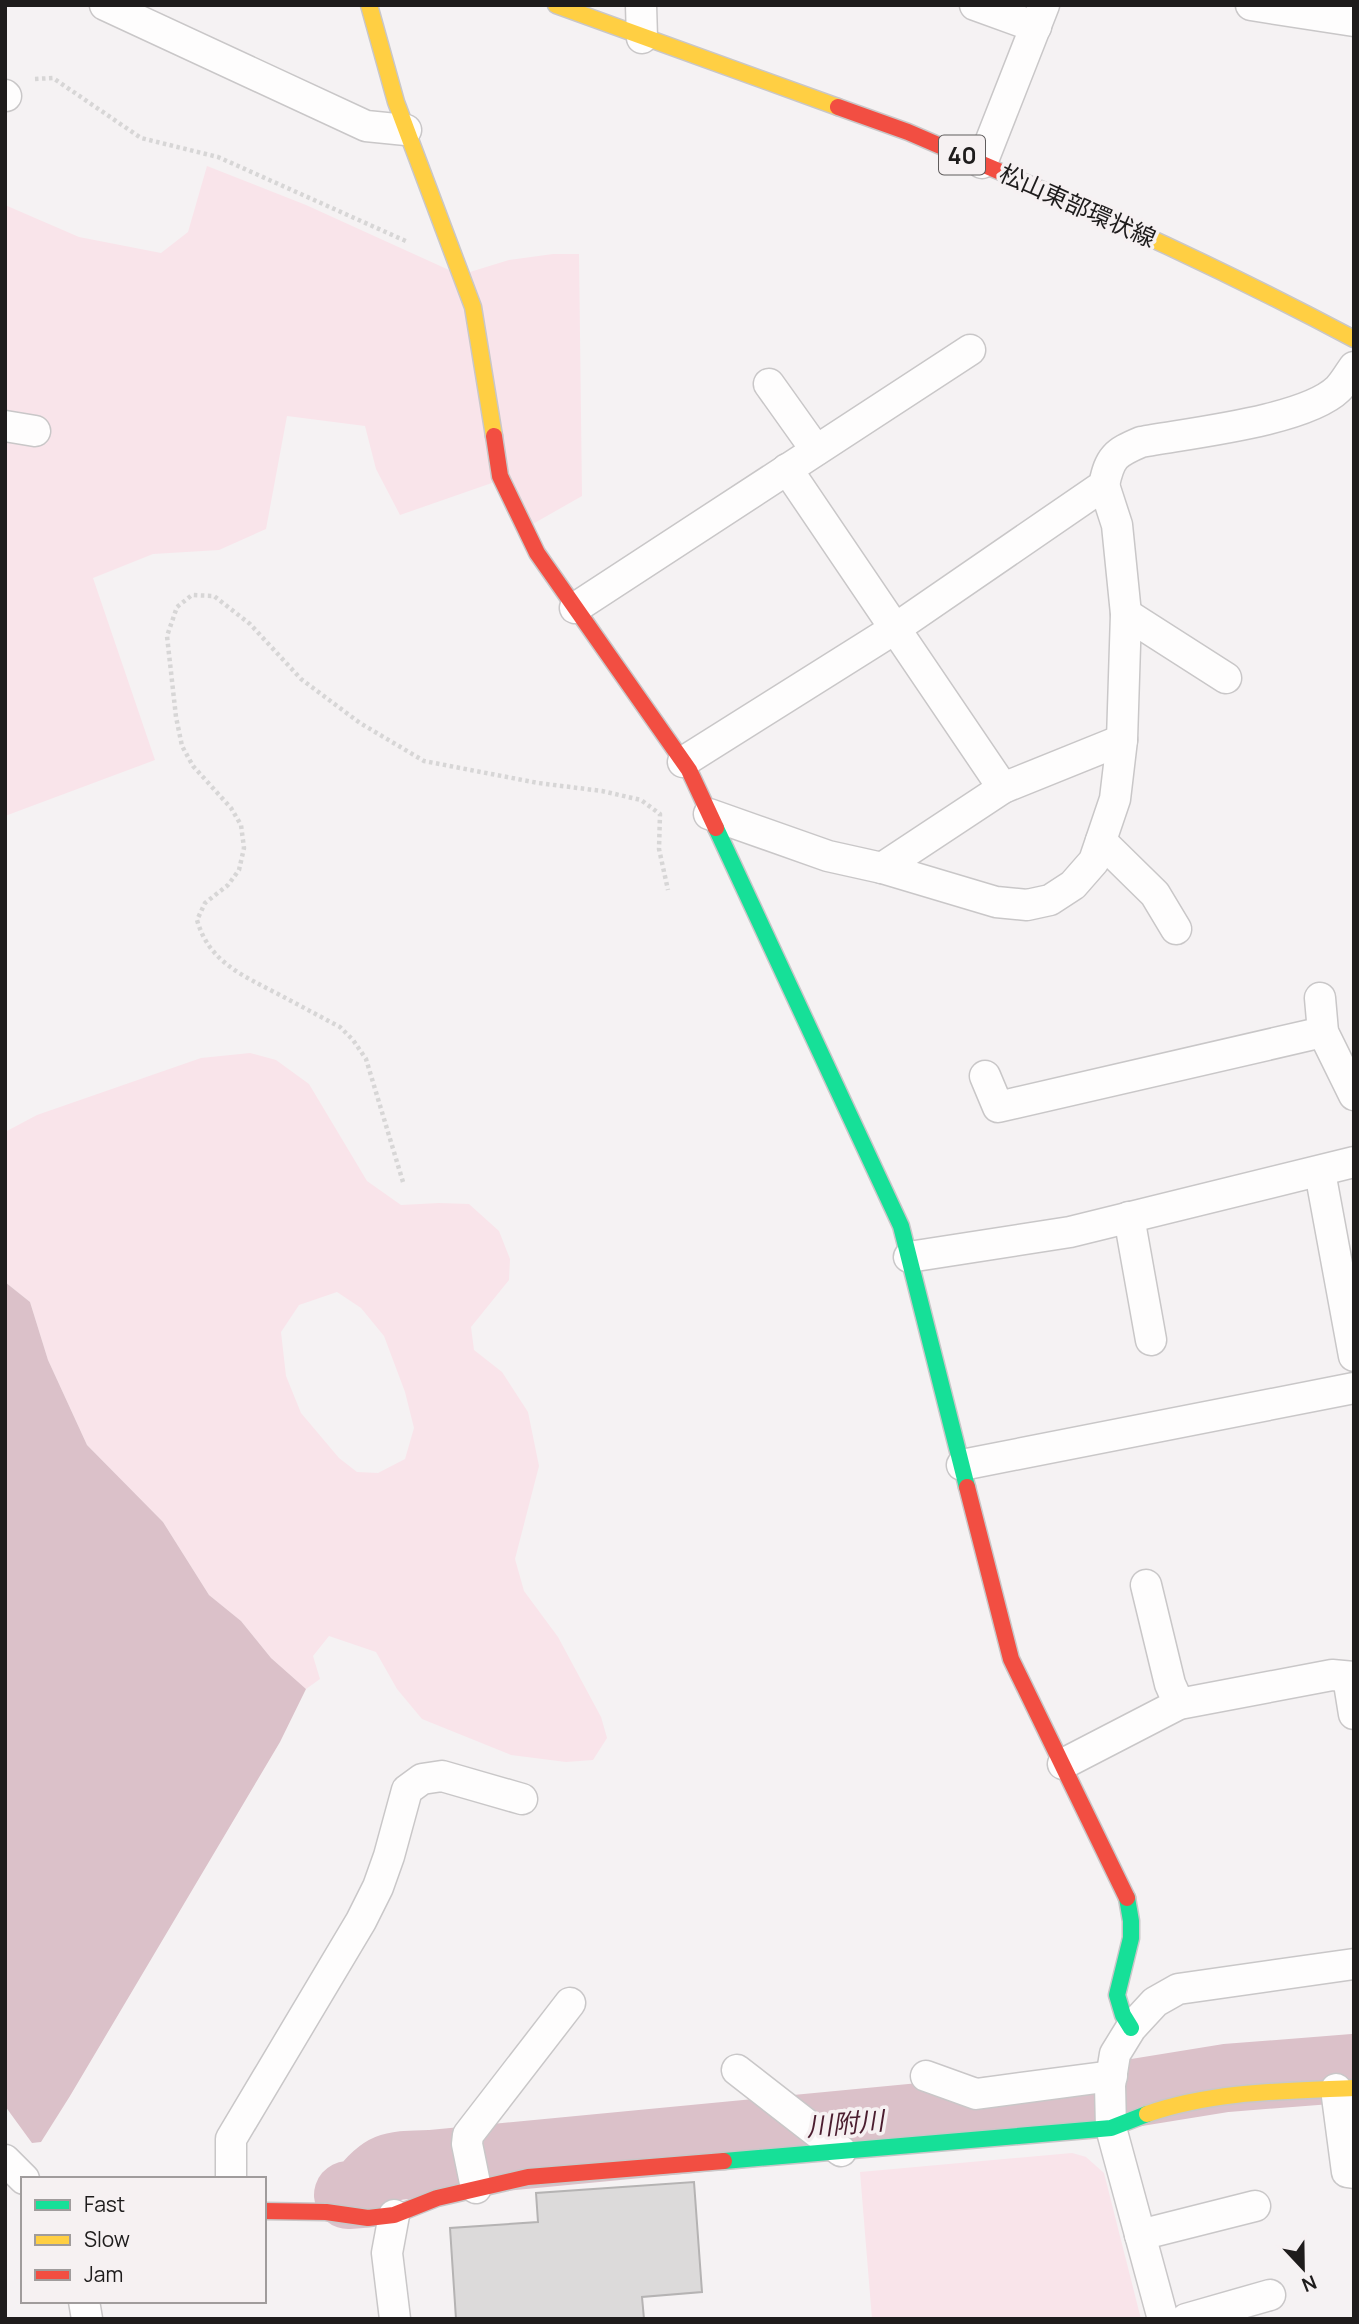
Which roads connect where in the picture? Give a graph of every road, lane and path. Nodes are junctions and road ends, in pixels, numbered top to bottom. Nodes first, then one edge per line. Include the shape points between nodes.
1 (105, 5) edge
2 (369, 5) edge
3 (556, 5) edge
4 (641, 5) edge
5 (975, 5) edge
6 (1251, 5) edge
7 (1040, 16) edge
8 (1354, 21) edge
9 (642, 38) junction
10 (6, 95) edge
11 (406, 130) junction
12 (982, 163) junction
13 (457, 264) junction
14 (1354, 339) edge
15 (970, 350) dead end
16 (1354, 367) edge
17 (769, 384) dead end
18 (5, 426) edge
19 (35, 431) dead end
20 (816, 450) junction
21 (787, 469) junction
22 (1104, 485) junction
23 (575, 608) junction
24 (1126, 614) junction
25 (896, 628) junction
26 (1226, 678) dead end
27 (1122, 740) junction
28 (683, 762) junction
29 (1003, 788) junction
30 (709, 814) junction
31 (1101, 841) junction
32 (882, 868) junction
33 (668, 890) dead end
34 (1176, 929) dead end
35 (1320, 998) dead end
36 (1323, 1032) junction
37 (985, 1076) dead end
38 (1354, 1096) edge
39 (1354, 1162) edge
40 (1320, 1172) junction
41 (403, 1182) dead end
42 (1129, 1217) junction
43 (909, 1257) junction
44 (1151, 1340) dead end
45 (1354, 1356) edge
46 (1354, 1388) edge
47 (962, 1465) junction
48 (1146, 1585) dead end
49 (1351, 1677) edge
50 (1179, 1704) junction
51 (1354, 1714) edge
52 (1063, 1764) junction
53 (522, 1799) dead end
54 (1354, 1964) edge
55 (570, 2003) dead end
56 (1130, 2028) junction
57 (737, 2070) dead end
58 (926, 2076) dead end
59 (1111, 2080) junction
60 (1345, 2088) edge
61 (1111, 2122) junction
62 (832, 2143) junction
63 (5, 2160) edge
64 (472, 2167) junction
65 (1354, 2173) edge
66 (22, 2177) edge
67 (231, 2177) edge
68 (1255, 2206) dead end
69 (266, 2211) edge
70 (381, 2217) junction
71 (1140, 2235) junction
72 (1270, 2295) dead end
73 (395, 2319) edge
74 (1163, 2319) edge
75 (1186, 2319) edge

1 - 11 street via 366,126
2 - 11 street
3 - 9 street, 松山東部環状線 / 40
4 - 9 street
5 - 7 street
6 - 8 street
7 - 12 street
9 - 12 street, 松山東部環状線 / 40 via 908,132
10 - 13 path via 29,79 53,78 141,138 218,157
11 - 13 street
12 - 14 street, 松山東部環状線 / 40 via 1135,229
13 - 23 street via 473,307 500,476 537,552
15 - 20 street
16 - 22 street via 1338,389 1313,406 1141,442 1119,451 1108,464
17 - 20 street
18 - 19 street
20 - 21 street
21 - 23 street
21 - 25 street
22 - 24 street via 1117,525
22 - 25 street
23 - 28 street
24 - 26 street
24 - 27 street
25 - 28 street
25 - 29 street
27 - 29 street
27 - 31 street via 1115,799
28 - 30 street
29 - 32 street
30 - 32 street via 828,856
30 - 43 street via 901,1226
31 - 32 street via 1094,861 1073,885 1050,900 1027,905 996,902
31 - 34 street via 1155,894
33 - 41 path via 659,849 660,814 641,800 424,761 360,723 301,679 250,624 214,596 192,595 177,607 167,636 182,746 193,766 231,808 241,825 244,848 239,870 205,903 197,920 202,937 237,973 340,1027 354,1040 366,1059
35 - 36 street
36 - 37 street via 998,1107
36 - 38 street
39 - 40 street
40 - 42 street
40 - 45 street
42 - 43 street via 1070,1232
42 - 44 street
43 - 47 street
46 - 47 street
47 - 52 street via 1011,1659
48 - 50 street
49 - 50 street via 1332,1675
49 - 51 street
50 - 52 street
52 - 56 street via 1127,1899 1132,1920 1130,1946 1116,1994 1119,2013
53 - 67 street via 442,1776 422,1779 407,1790 389,1856 361,1922 231,2139
54 - 56 street via 1178,1989 1155,2002
55 - 64 street via 468,2134
56 - 59 street via 1115,2054
57 - 62 street
58 - 59 street via 976,2094
59 - 61 street
60 - 61 street via 1236,2096
60 - 65 street via 1347,2172
61 - 62 street
61 - 71 street
62 - 64 street via 528,2177
63 - 66 street
64 - 70 street via 437,2198
68 - 71 street
69 - 70 street
70 - 73 street
71 - 74 street
72 - 75 street

